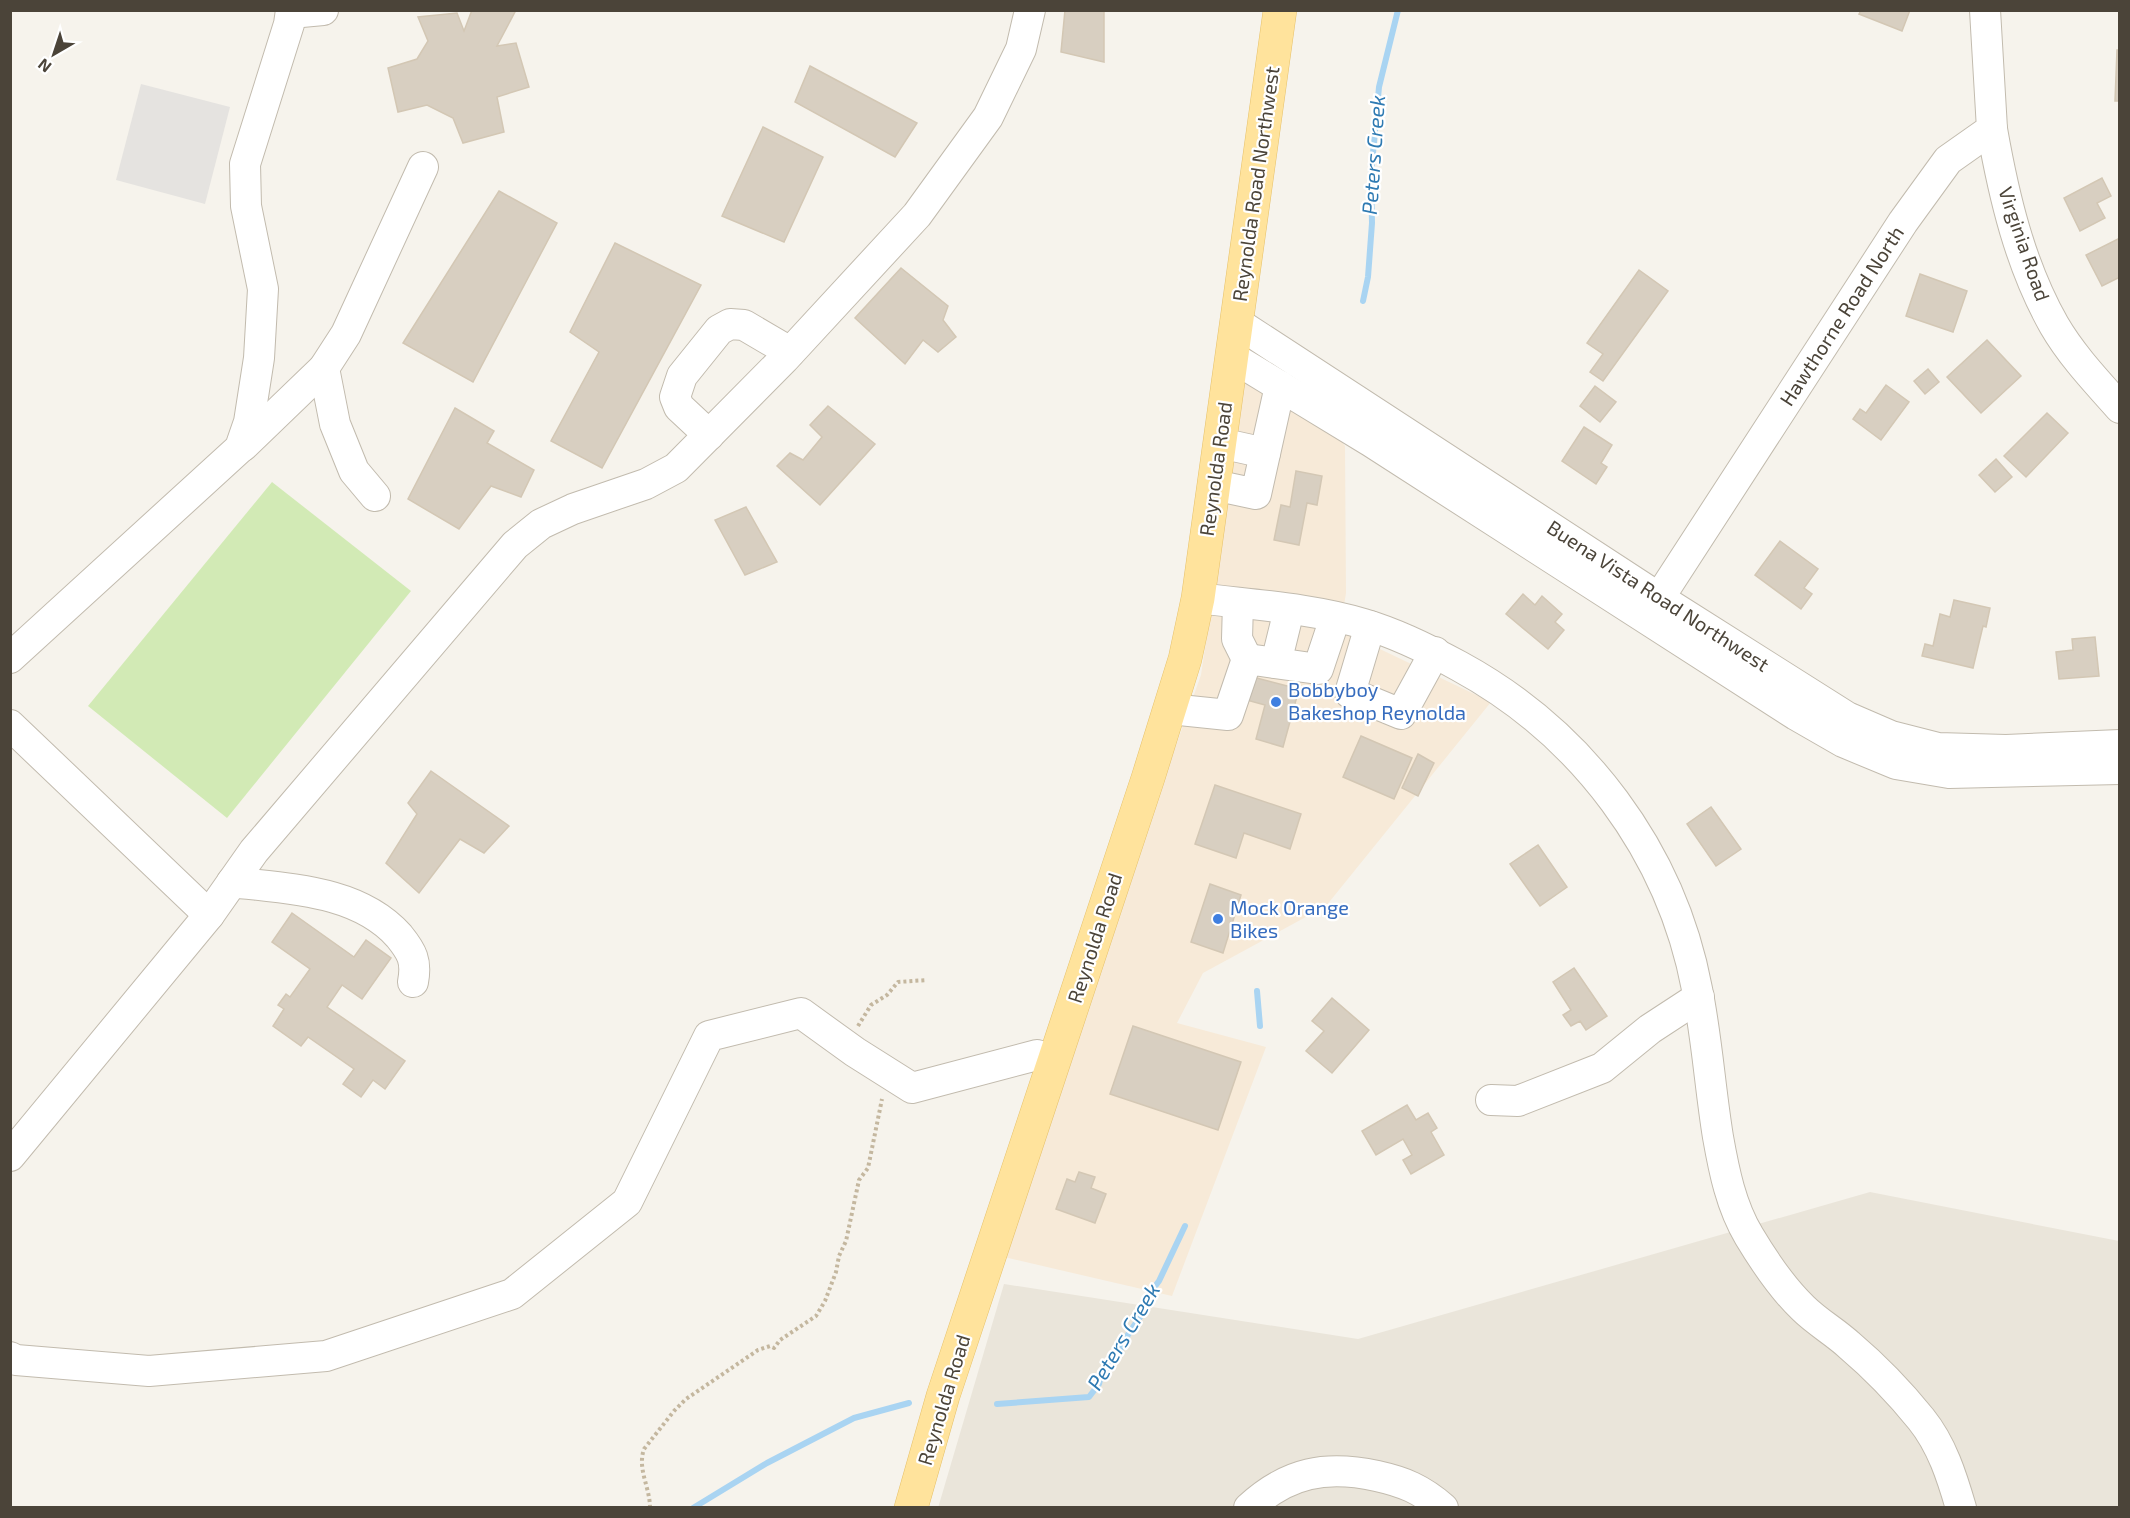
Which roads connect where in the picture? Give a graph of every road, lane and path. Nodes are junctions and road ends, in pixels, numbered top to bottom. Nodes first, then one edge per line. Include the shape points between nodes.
1 (323, 10) edge
2 (1030, 10) edge
3 (1280, 10) edge
4 (1985, 10) edge
5 (291, 12) edge
6 (1992, 129) junction
7 (423, 167) dead end
8 (1236, 322) junction
9 (790, 352) junction
10 (1232, 357) junction
11 (324, 368) junction
12 (1280, 386) junction
13 (2120, 408) edge
14 (709, 435) junction
15 (1220, 443) junction
16 (240, 448) junction
17 (1265, 453) junction
18 (1214, 485) junction
19 (375, 496) dead end
20 (1198, 598) junction
21 (1238, 603) junction
22 (1652, 608) junction
23 (1289, 610) junction
24 (1335, 618) junction
25 (1370, 626) junction
26 (1435, 652) junction
27 (10, 658) edge
28 (1262, 661) junction
29 (1170, 709) junction
30 (10, 725) edge
31 (2120, 745) edge
32 (2120, 769) edge
33 (232, 882) junction
34 (209, 915) junction
35 (927, 980) dead end
36 (413, 982) dead end
37 (1699, 997) junction
38 (855, 1052) junction
39 (1054, 1061) junction
40 (880, 1093) dead end
41 (1491, 1100) dead end
42 (10, 1156) edge
43 (10, 1357) edge
44 (650, 1508) edge
45 (911, 1508) edge
46 (1249, 1508) edge
47 (1443, 1508) edge
48 (1961, 1508) edge

1 - 5 street
2 - 9 street via 1021,49 988,117 917,215
3 - 8 main road, Reynolda Road Northwest
4 - 6 street
5 - 16 street via 245,164 246,206 262,288 259,358 249,422
6 - 13 street, Virginia Road via 2002,186 2036,289 2055,327
6 - 22 street, Hawthorne Road North via 1948,160 1903,222
7 - 11 street via 346,333
8 - 10 main road, Reynolda Road Northwest
8 - 22 street, Buena Vista Road Northwest
9 - 14 street
9 - 14 street via 744,325 730,324 719,330 682,376 675,397 679,407
10 - 12 street, Buena Vista Road Northwest
10 - 15 main road, Reynolda Road
11 - 16 street
11 - 19 street via 334,424 354,471
12 - 17 street
12 - 22 street, Buena Vista Road Northwest
14 - 33 street via 676,468 646,484 541,524 515,545 254,850
15 - 17 street
15 - 18 main road, Reynolda Road
16 - 27 street
17 - 18 street via 1256,494
18 - 20 main road, Reynolda Road
20 - 21 street
20 - 29 main road, Reynolda Road
21 - 23 street
21 - 28 street via 1237,639
22 - 31 street, Buena Vista Road Northwest via 1847,717 1891,736 1938,748 2006,750
22 - 32 street, Buena Vista Road Northwest via 1843,742 1896,764 1949,773
23 - 24 street
23 - 28 street
24 - 25 street
24 - 28 street via 1318,669
25 - 26 street
25 - 26 street via 1350,693 1401,714
26 - 37 street via 1533,714 1604,786 1654,863 1690,953
28 - 29 street via 1228,715
29 - 39 main road, Reynolda Road
30 - 34 street
33 - 34 street
33 - 36 street via 311,891 372,914 408,948 416,967
34 - 42 street
35 - 38 path via 898,982 872,1005 859,1023 852,1043
37 - 41 street via 1650,1029 1602,1068 1518,1101
37 - 48 street via 1726,1182 1747,1233 1773,1273 1804,1309 1849,1344 1923,1422 1950,1468
38 - 39 street via 912,1088 1037,1055
38 - 43 street via 801,1013 709,1036 627,1202 512,1294 326,1356 149,1371
39 - 45 main road, Reynolda Road via 943,1396
40 - 44 path via 883,1102 868,1168 859,1180 846,1241 822,1306 816,1316 774,1348 758,1350 674,1411 642,1454
46 - 47 street via 1285,1482 1329,1470 1403,1481

